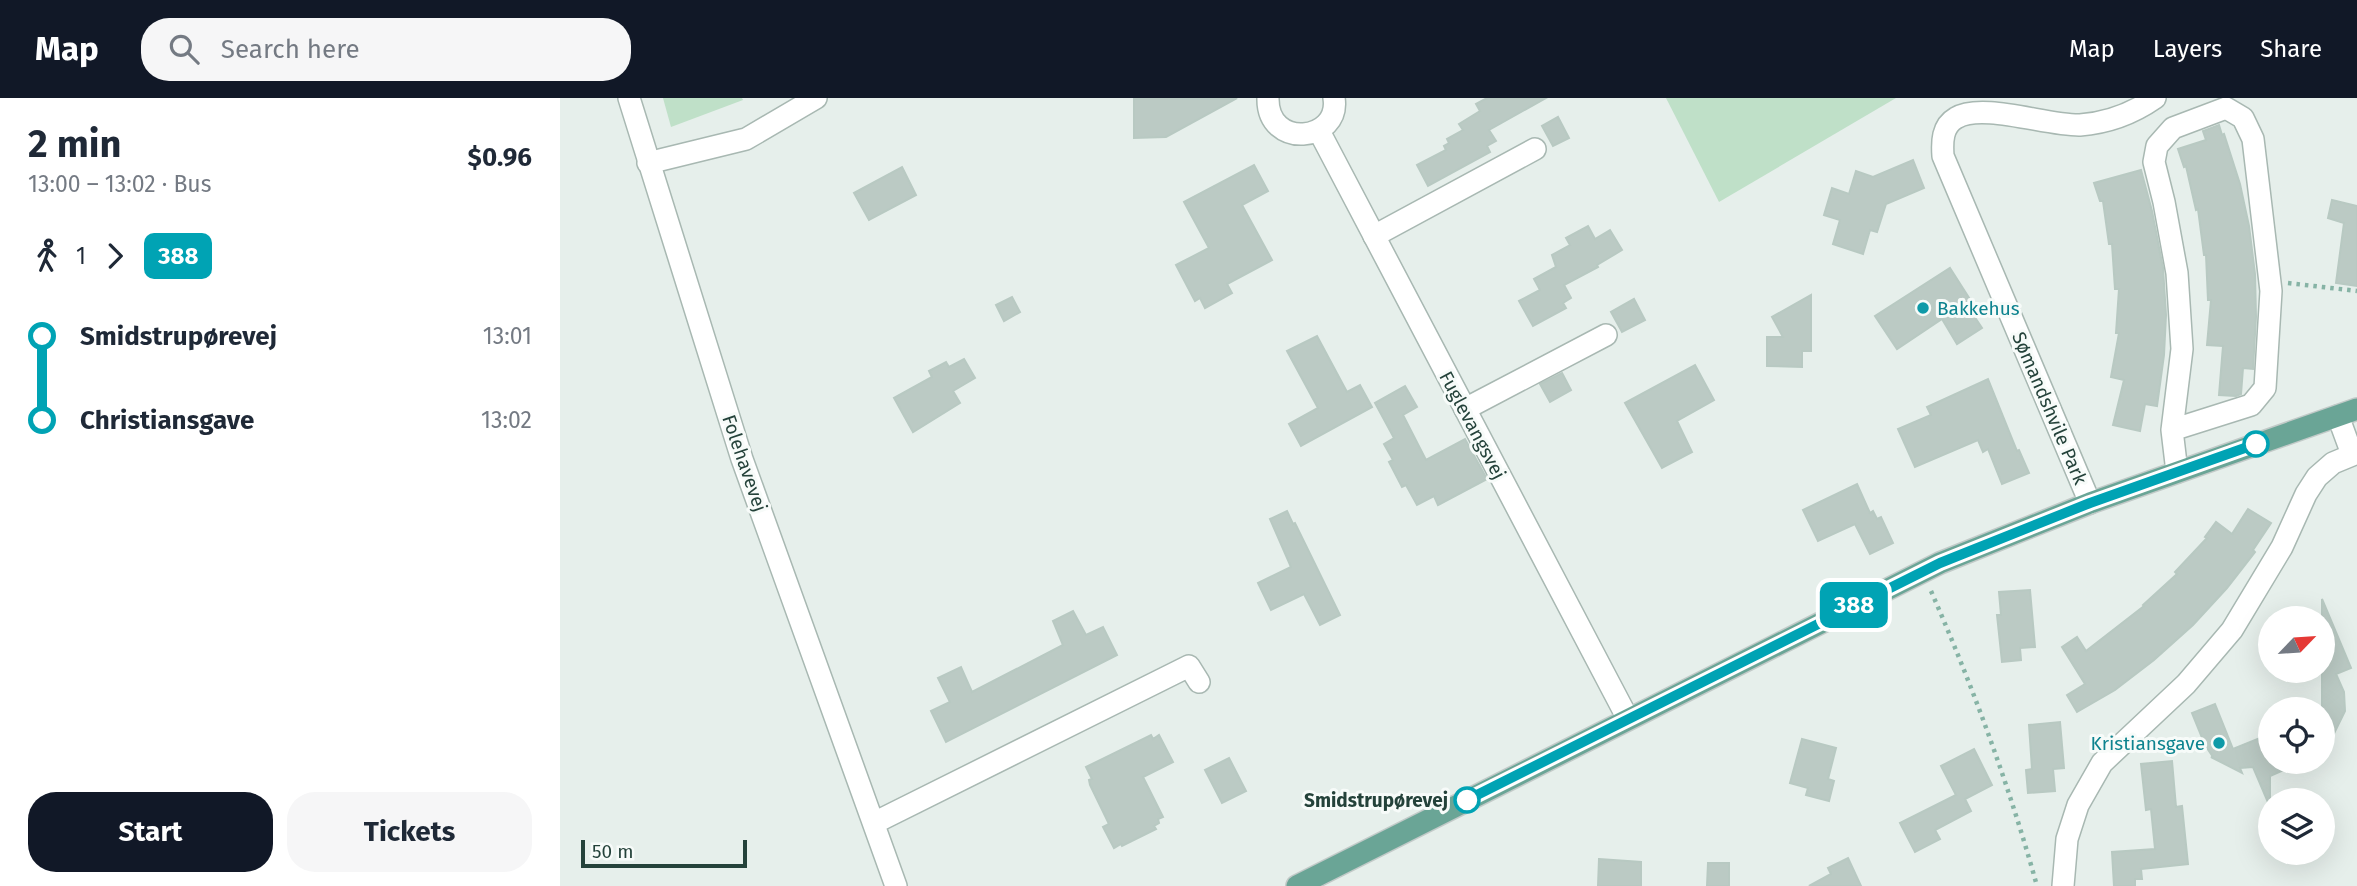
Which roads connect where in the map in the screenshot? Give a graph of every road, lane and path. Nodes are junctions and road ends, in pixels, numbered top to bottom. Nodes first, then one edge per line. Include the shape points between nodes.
1 (629, 98) edge
2 (816, 98) edge
3 (1268, 98) edge
4 (1334, 98) edge
5 (2155, 98) edge
6 (1318, 131) junction
7 (1535, 149) dead end
8 (648, 163) junction
9 (1374, 236) junction
10 (2270, 281) junction
11 (2357, 291) edge
12 (1606, 335) dead end
13 (1465, 409) junction
14 (2347, 412) edge
15 (2172, 430) junction
16 (2355, 454) edge
17 (2177, 472) junction
18 (2090, 503) junction
19 (1923, 571) junction
20 (1199, 682) dead end
21 (1628, 719) junction
22 (874, 823) junction
23 (896, 886) edge
24 (1297, 886) edge
25 (2037, 886) edge
26 (2063, 886) edge

1 - 8 street, Folehavevej
2 - 8 street via 746,139
3 - 6 street via 1270,115 1279,127 1292,134
4 - 6 street via 1331,118
5 - 18 street, Sømandshvile Park via 2111,121 2077,125 1976,112 1956,118 1942,140 1943,156
6 - 9 street, Fuglevangsvej
7 - 9 street
8 - 22 street, Folehavevej via 742,460
9 - 13 street, Fuglevangsvej
10 - 11 path
10 - 15 street via 2265,388 2251,405
10 - 15 street via 2253,139 2243,118 2227,108 2173,128 2157,146 2154,162 2177,273 2182,349
12 - 13 street
13 - 21 street, Fuglevangsvej
14 - 16 street
14 - 17 main road
15 - 17 street
16 - 26 street via 2333,463 2317,477 2282,547 2232,629 2186,684 2102,763 2078,805 2067,839
17 - 18 main road
18 - 19 main road
19 - 21 main road
19 - 25 path via 2005,779
20 - 22 street via 1189,666
21 - 24 main road
22 - 23 street, Folehavevej

